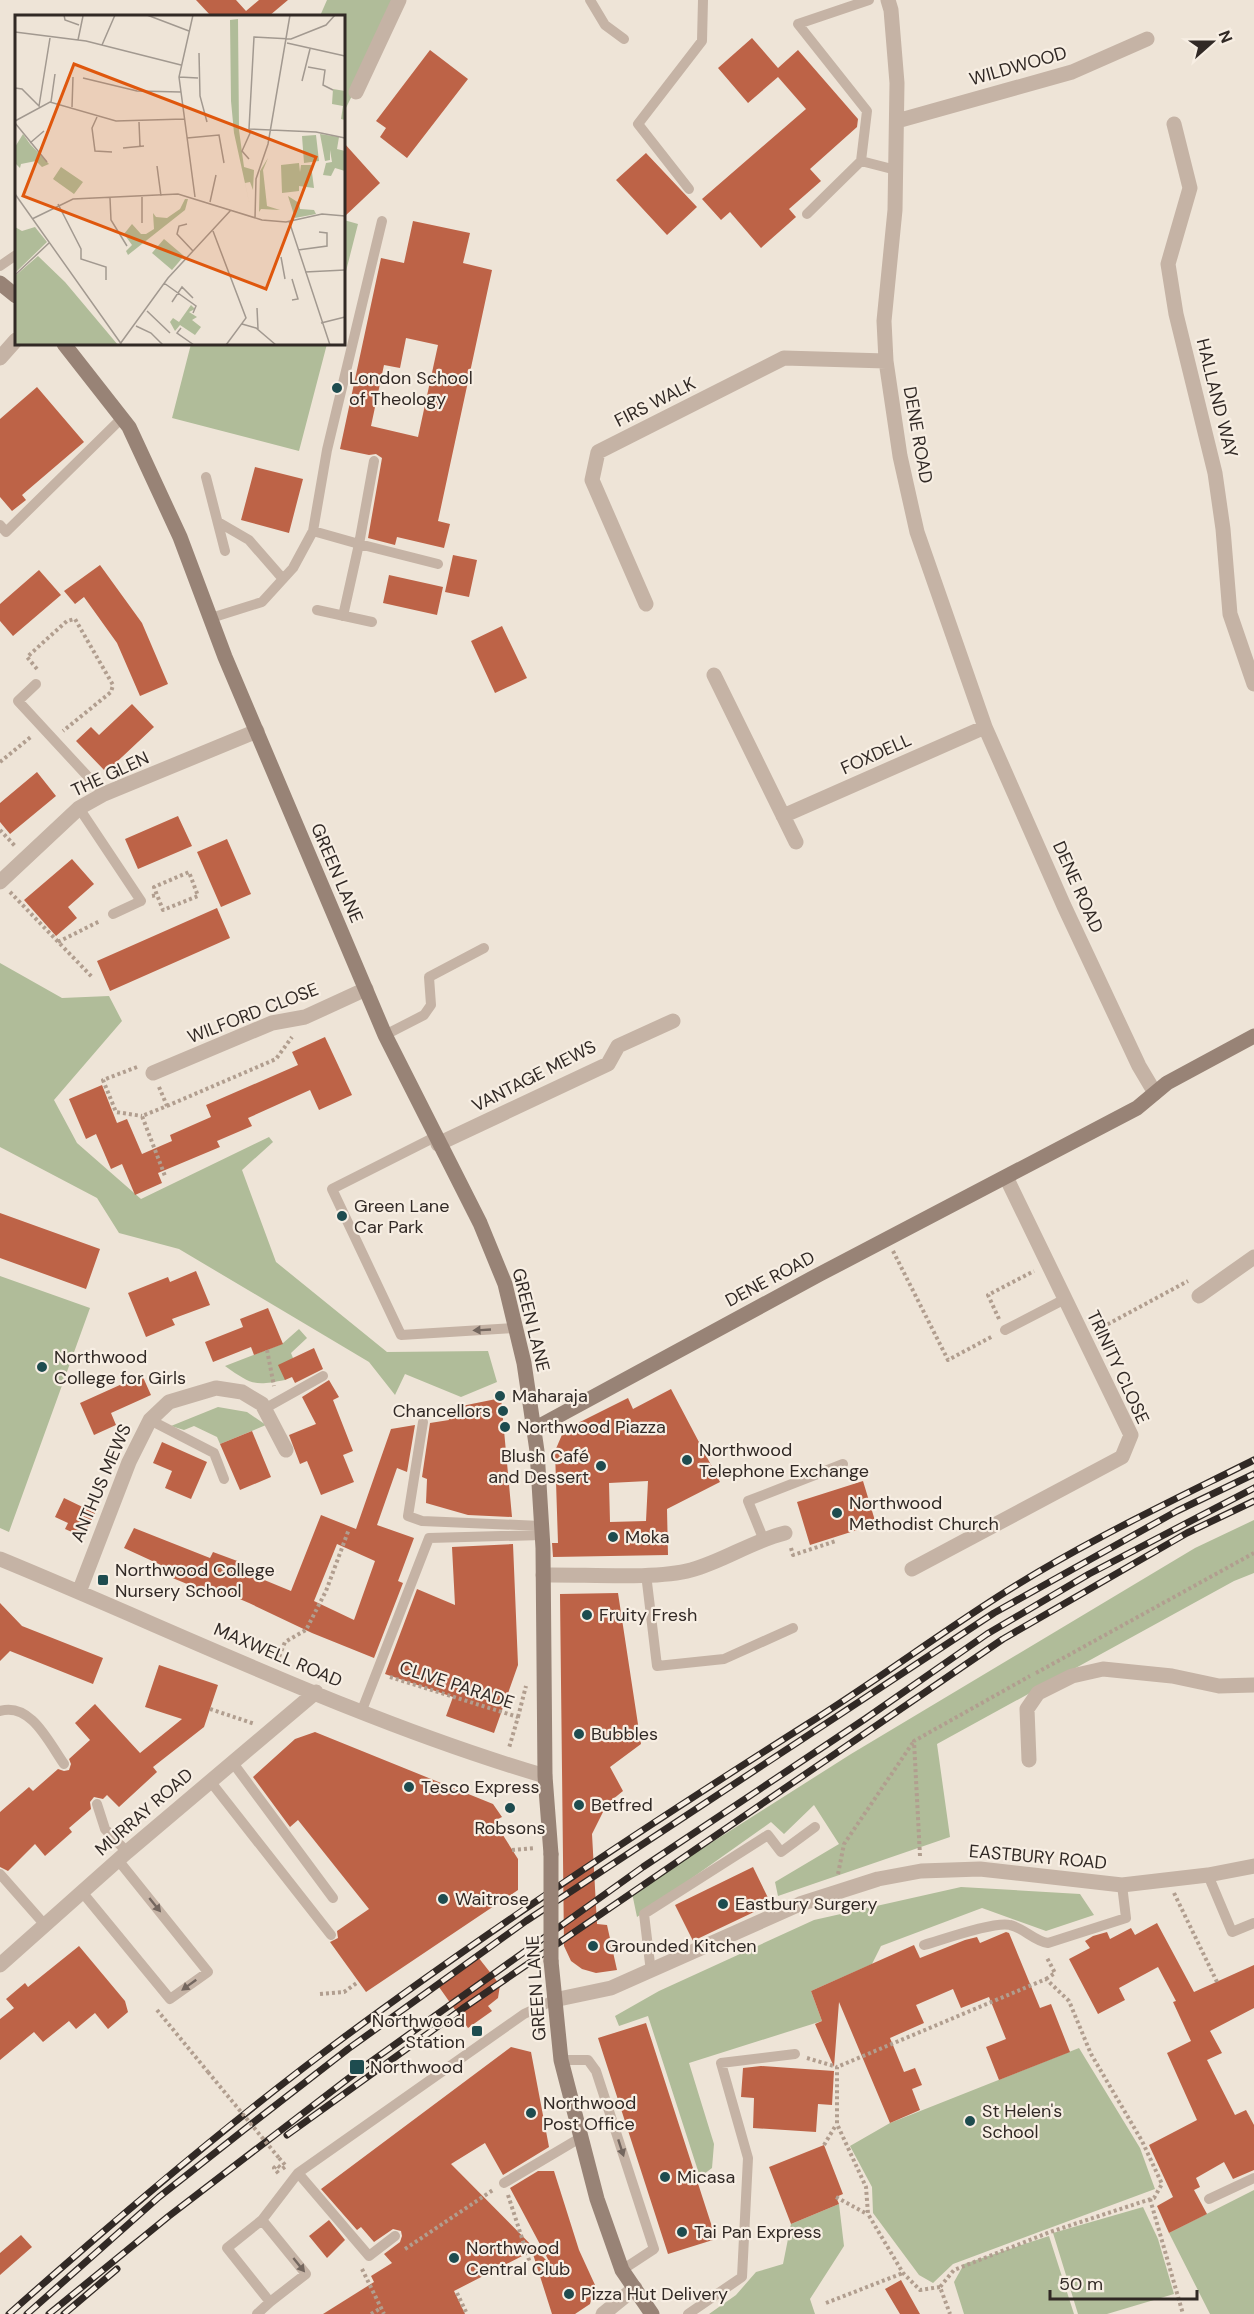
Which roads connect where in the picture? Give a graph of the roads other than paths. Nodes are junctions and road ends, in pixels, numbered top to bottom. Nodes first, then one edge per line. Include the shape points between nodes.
1 (399, 0) edge
2 (591, 0) edge
3 (703, 0) edge
4 (869, 0) edge
5 (888, 0) edge
6 (624, 39) dead end
7 (1147, 39) dead end
8 (356, 92) dead end
9 (897, 121) junction
10 (1174, 124) dead end
11 (861, 161) junction
12 (896, 170) junction
13 (689, 189) dead end
14 (807, 214) dead end
15 (382, 221) dead end
16 (15, 256) edge
17 (0, 266) edge
18 (0, 283) edge
19 (15, 295) edge
20 (15, 341) edge
21 (65, 345) edge
22 (0, 358) edge
23 (885, 361) junction
24 (122, 418) junction
25 (374, 461) dead end
26 (206, 477) dead end
27 (218, 522) junction
28 (0, 525) edge
29 (313, 531) junction
30 (359, 544) junction
31 (225, 550) dead end
32 (438, 564) dead end
33 (283, 579) junction
34 (646, 604) dead end
35 (317, 610) dead end
36 (343, 616) junction
37 (211, 618) junction
38 (372, 622) dead end
39 (714, 675) dead end
40 (36, 684) road end
41 (1254, 684) edge
42 (985, 727) junction
43 (257, 731) junction
44 (104, 794) junction
45 (79, 808) junction
46 (783, 816) junction
47 (796, 842) dead end
48 (0, 882) edge
49 (113, 914) road end
50 (484, 948) dead end
51 (366, 989) junction
52 (673, 1021) dead end
53 (385, 1035) junction
54 (1254, 1036) edge
55 (153, 1073) road end
56 (1155, 1093) junction
57 (437, 1141) junction
58 (1006, 1177) junction
59 (1254, 1257) edge
60 (1199, 1296) road end
61 (1065, 1299) junction
62 (516, 1328) junction
63 (1005, 1330) road end
64 (323, 1376) dead end
65 (270, 1405) junction
66 (150, 1420) junction
67 (423, 1422) dead end
68 (534, 1429) junction
69 (286, 1450) dead end
70 (843, 1464) dead end
71 (224, 1479) dead end
72 (542, 1530) junction
73 (785, 1533) road end
74 (764, 1538) junction
75 (0, 1559) edge
76 (912, 1569) dead end
77 (646, 1574) junction
78 (543, 1575) junction
79 (79, 1592) junction
80 (793, 1628) dead end
81 (1254, 1685) edge
82 (316, 1692) junction
83 (362, 1710) junction
84 (0, 1711) edge
85 (1029, 1760) dead end
86 (233, 1763) junction
87 (63, 1764) dead end
88 (545, 1776) junction
89 (210, 1781) junction
90 (97, 1804) dead end
91 (815, 1827) dead end
92 (122, 1856) junction
93 (1254, 1866) edge
94 (0, 1874) edge
95 (1208, 1875) junction
96 (1122, 1885) junction
97 (82, 1892) junction
98 (333, 1898) dead end
99 (1254, 1923) edge
100 (45, 1925) junction
101 (331, 1935) dead end
102 (924, 1945) dead end
103 (2, 1958) edge
104 (651, 1972) junction
105 (554, 2000) junction
106 (795, 2054) road end
107 (561, 2060) junction
108 (580, 2138) junction
109 (298, 2173) junction
110 (1254, 2178) edge
111 (504, 2183) road end
112 (1209, 2199) dead end
113 (262, 2220) junction
114 (395, 2236) dead end
115 (622, 2270) junction
116 (635, 2288) junction
117 (270, 2302) junction
118 (257, 2314) edge
119 (603, 2314) edge
120 (652, 2314) edge
121 (688, 2314) edge

1 - 8 street
2 - 6 lane via 605,25
3 - 13 lane via 702,40 638,124
4 - 11 lane via 798,24 867,111
5 - 9 street, DENE ROAD
7 - 9 street, WILDWOOD via 1072,72
9 - 12 street, DENE ROAD
10 - 41 street, HALLAND WAY via 1190,188 1168,264 1176,314 1215,473 1224,529 1230,614
11 - 12 lane
11 - 14 lane
12 - 23 street, DENE ROAD via 884,321
15 - 29 lane via 327,450
16 - 17 lane
18 - 19 main road
20 - 22 street
21 - 24 main road, GREEN LANE
23 - 34 street, FIRS WALK via 784,358 598,452 592,480
23 - 42 street, DENE ROAD via 917,532
24 - 28 lane via 6,532
24 - 37 main road, GREEN LANE via 180,537
25 - 30 lane
26 - 27 lane
27 - 31 lane
27 - 33 lane via 249,540
29 - 30 lane
29 - 33 lane
30 - 32 lane
30 - 36 lane
33 - 37 lane via 262,602
35 - 36 lane
36 - 38 lane
37 - 43 main road, GREEN LANE
39 - 46 street
40 - 44 lane via 18,701
42 - 46 street, FOXDELL
42 - 56 street, DENE ROAD via 1069,916
43 - 44 street, THE GLEN
43 - 51 main road, GREEN LANE
44 - 45 street, THE GLEN
45 - 48 street, THE GLEN
45 - 49 lane via 141,901
46 - 47 street
50 - 53 lane via 429,977 431,1005 424,1016
51 - 53 main road, GREEN LANE
51 - 55 street, WILFORD CLOSE via 305,1017 272,1023
52 - 57 street, VANTAGE MEWS via 618,1046 608,1064
53 - 57 main road, GREEN LANE
54 - 56 main road via 1185,1072
56 - 58 main road, DENE ROAD via 1137,1108
57 - 62 main road, GREEN LANE via 480,1223 505,1284
62 -> 57 lane via 401,1335 332,1188 405,1152
58 - 61 street, TRINITY CLOSE
58 - 68 main road, DENE ROAD
59 - 60 street
61 - 63 lane
61 - 76 street, TRINITY CLOSE via 1131,1435 1122,1457
62 - 68 main road, GREEN LANE
64 - 65 lane
65 - 66 street, ANTHUS MEWS via 242,1392 216,1388 169,1402
65 - 69 street, ANTHUS MEWS
66 - 71 lane via 214,1453
66 - 79 street, ANTHUS MEWS via 112,1502
67 - 72 lane via 408,1516 422,1521
68 - 72 main road, GREEN LANE
70 - 74 lane via 748,1501
72 - 78 main road, GREEN LANE
72 - 83 lane via 429,1538
73 - 74 street
74 - 77 street via 729,1557 688,1571
75 - 79 street, MAXWELL ROAD
77 - 78 street
77 - 80 lane via 657,1666 724,1659
78 - 88 main road, GREEN LANE
79 - 82 street, MAXWELL ROAD
81 - 85 street via 1219,1686 1172,1676 1103,1669 1072,1676 1038,1693 1027,1709
82 - 83 street, MAXWELL ROAD
82 - 86 street, MURRAY ROAD
83 - 88 street, MAXWELL ROAD
84 - 87 lane via 23,1714 35,1723
86 - 89 street, MURRAY ROAD
86 - 98 lane
88 - 105 main road, GREEN LANE, bridge
89 - 92 street, MURRAY ROAD
89 - 101 lane
90 - 92 lane via 105,1829
91 - 104 lane via 781,1852 768,1835 644,1914
92 - 97 street, MURRAY ROAD
92 -> 97 lane via 208,1972 170,1999
93 - 95 street, EASTBURY ROAD
94 - 100 lane
95 - 96 street, EASTBURY ROAD
95 - 99 lane via 1232,1932
96 - 102 lane via 1126,1918 1048,1943 1010,1925
96 - 104 street, EASTBURY ROAD via 980,1869 921,1871 835,1892
97 - 100 street, MURRAY ROAD
100 - 103 street, MURRAY ROAD
104 - 105 street, EASTBURY ROAD via 612,1988
105 - 107 main road, GREEN LANE
105 - 109 lane via 524,2014
106 - 121 lane via 721,2062 748,2158 742,2277
107 - 108 main road, GREEN LANE
107 -> 115 lane via 588,2060 597,2071 654,2249
108 - 111 lane
108 - 115 main road, GREEN LANE
109 - 113 lane
109 - 114 lane via 369,2256
110 - 112 lane
113 - 117 lane via 227,2248
113 -> 117 lane via 306,2274
115 - 116 main road, GREEN LANE
116 - 119 street
116 - 120 main road, GREEN LANE
117 - 118 lane

